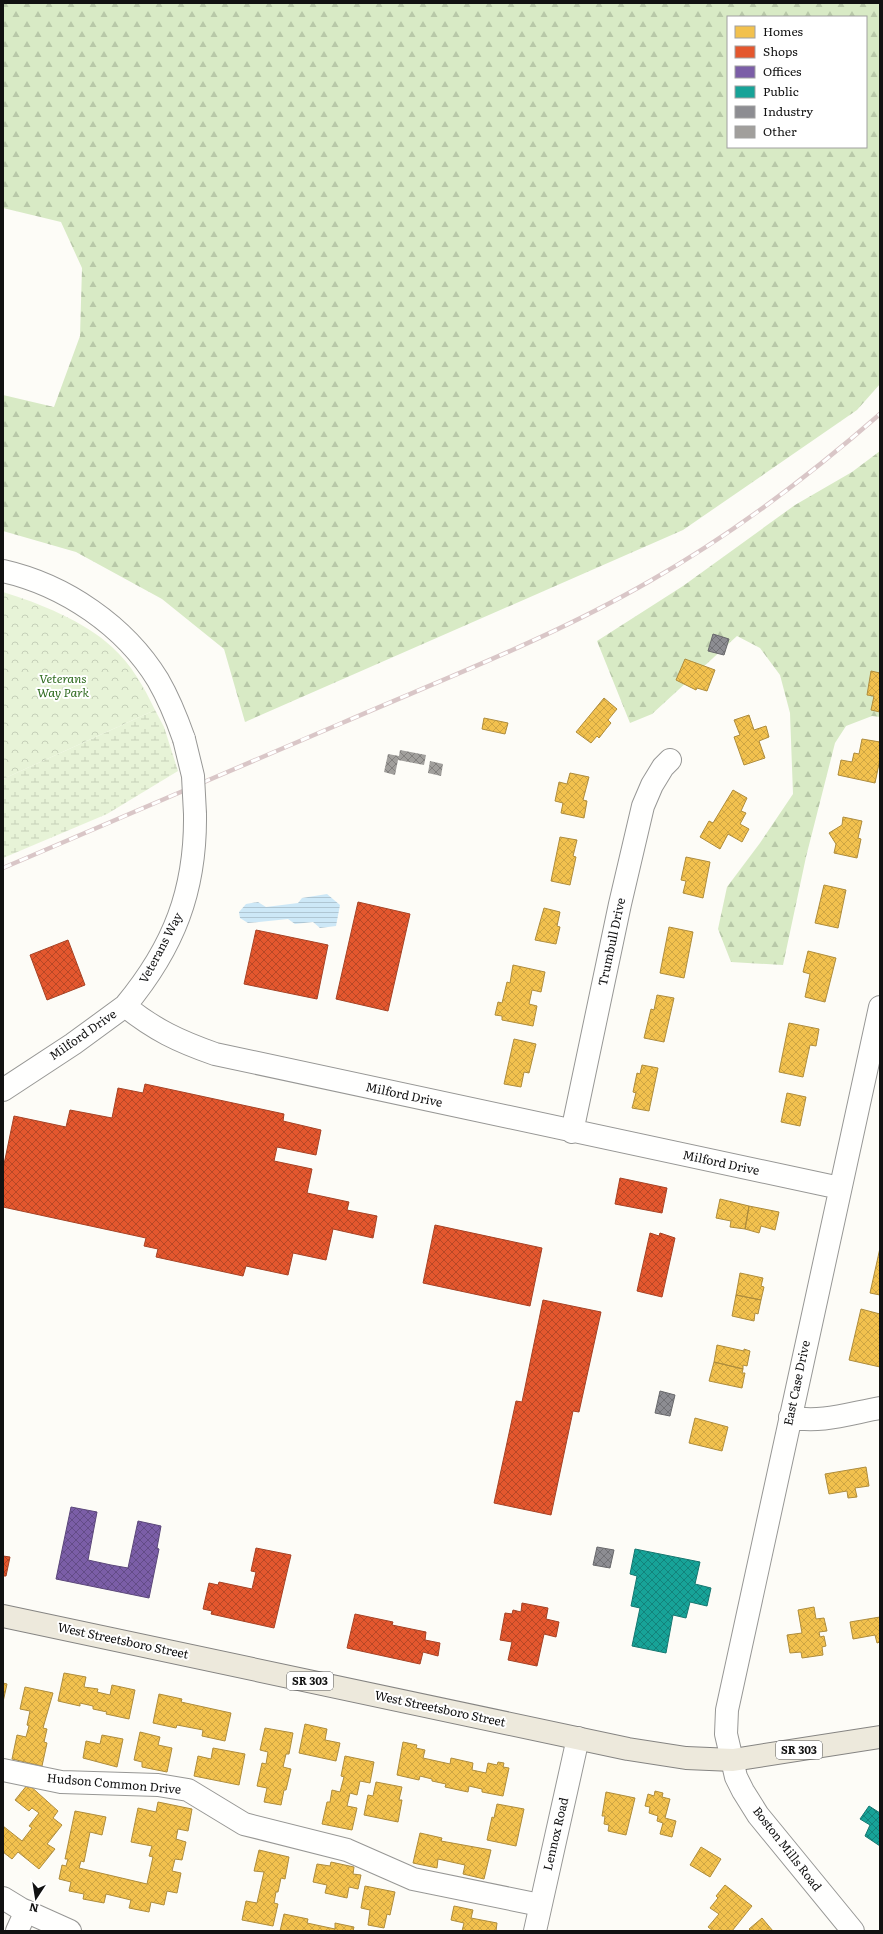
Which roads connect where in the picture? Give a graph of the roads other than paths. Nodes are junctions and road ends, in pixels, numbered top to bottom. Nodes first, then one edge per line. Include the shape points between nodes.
1 (3, 571) edge
2 (670, 760) dead end
3 (125, 1006) junction
4 (880, 1007) edge
5 (3, 1090) edge
6 (572, 1132) junction
7 (840, 1188) junction
8 (880, 1408) edge
9 (790, 1417) junction
10 (3, 1616) edge
11 (880, 1737) edge
12 (578, 1738) junction
13 (733, 1760) junction
14 (3, 1770) edge
15 (3, 1898) edge
16 (540, 1905) junction
17 (26, 1911) junction
18 (17, 1931) edge
19 (70, 1931) edge
20 (535, 1931) edge
21 (853, 1931) edge

1 - 3 street, Veterans Way, bridge via 57,590 97,615 115,630 158,680 184,739 193,776 195,814 194,857 185,900 158,959 141,987
2 - 6 street, Trumbull Drive via 663,767 643,806
3 - 5 street, Milford Drive
3 - 6 street, Milford Drive via 160,1031 181,1042 215,1054
4 - 7 street, East Case Drive
6 - 7 street, Milford Drive
7 - 9 street, East Case Drive
8 - 9 street via 816,1420
9 - 13 street, East Case Drive via 728,1704 726,1734
10 - 12 main road, West Streetsboro Street / SR 303
11 - 13 main road, West Streetsboro Street / SR 303
12 - 13 main road, West Streetsboro Street / SR 303 via 686,1758
12 - 16 street, Lennox Road
13 - 21 street, Boston Mills Road via 736,1777 758,1815
14 - 16 street, Hudson Common Drive via 59,1781 188,1790 244,1824 347,1850 413,1878
15 - 17 street
16 - 20 street, Lennox Road
17 - 18 street
17 - 19 street

